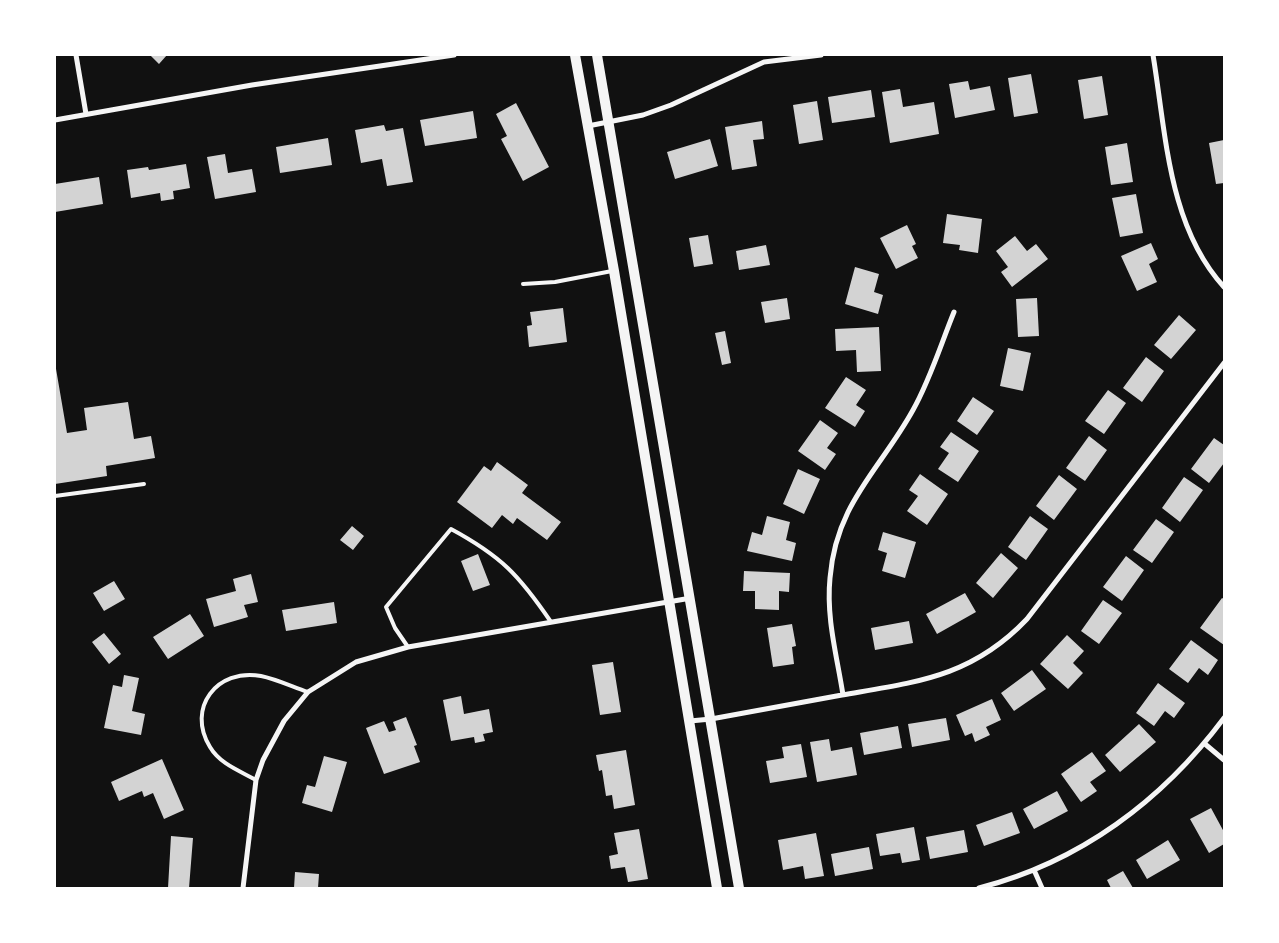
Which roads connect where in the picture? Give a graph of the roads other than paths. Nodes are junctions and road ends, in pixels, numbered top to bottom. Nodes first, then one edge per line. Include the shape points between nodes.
1 (76, 55) edge
2 (454, 55) edge
3 (575, 55) edge
4 (597, 55) edge
5 (763, 55) edge
6 (821, 55) edge
7 (1153, 55) edge
8 (764, 62) junction
9 (86, 114) junction
10 (55, 120) edge
11 (610, 122) junction
12 (588, 126) junction
13 (614, 271) junction
14 (523, 284) dead end
15 (1224, 287) edge
16 (954, 312) dead end
17 (1224, 363) edge
18 (144, 484) dead end
19 (55, 496) edge
20 (691, 598) junction
21 (669, 601) junction
22 (551, 622) junction
23 (408, 647) junction
24 (308, 692) junction
25 (843, 695) junction
26 (1224, 718) edge
27 (711, 719) junction
28 (689, 721) junction
29 (1205, 744) junction
30 (1224, 760) edge
31 (256, 780) junction
32 (1034, 870) junction
33 (243, 888) edge
34 (717, 888) edge
35 (739, 888) edge
36 (979, 888) edge
37 (1042, 888) edge

1 - 9 street
2 - 9 street
3 - 12 main road
4 - 11 main road
5 - 8 street
6 - 8 street
7 - 15 street via 1177,202 1208,270
8 - 11 street via 671,104
9 - 10 street
11 - 12 street
11 - 20 main road
12 - 13 main road
13 - 14 lane via 555,282
13 - 21 main road
16 - 25 street via 913,410 862,484 839,534 828,600
17 - 25 street via 1028,619 1002,644 940,676 918,683
18 - 19 lane
20 - 21 street
20 - 27 main road
21 - 22 street
21 - 28 main road
22 - 23 street
22 - 23 lane via 528,588 505,563 451,529 386,607
23 - 24 street via 356,662
24 - 31 street via 284,721
24 - 31 lane via 260,676 221,681 210,694 202,710 200,726 210,748 223,762
25 - 27 street
26 - 29 street
27 - 28 street
27 - 35 main road
28 - 34 main road
29 - 30 street
29 - 32 street via 1162,790 1101,836
31 - 33 street
32 - 36 street
32 - 37 street

